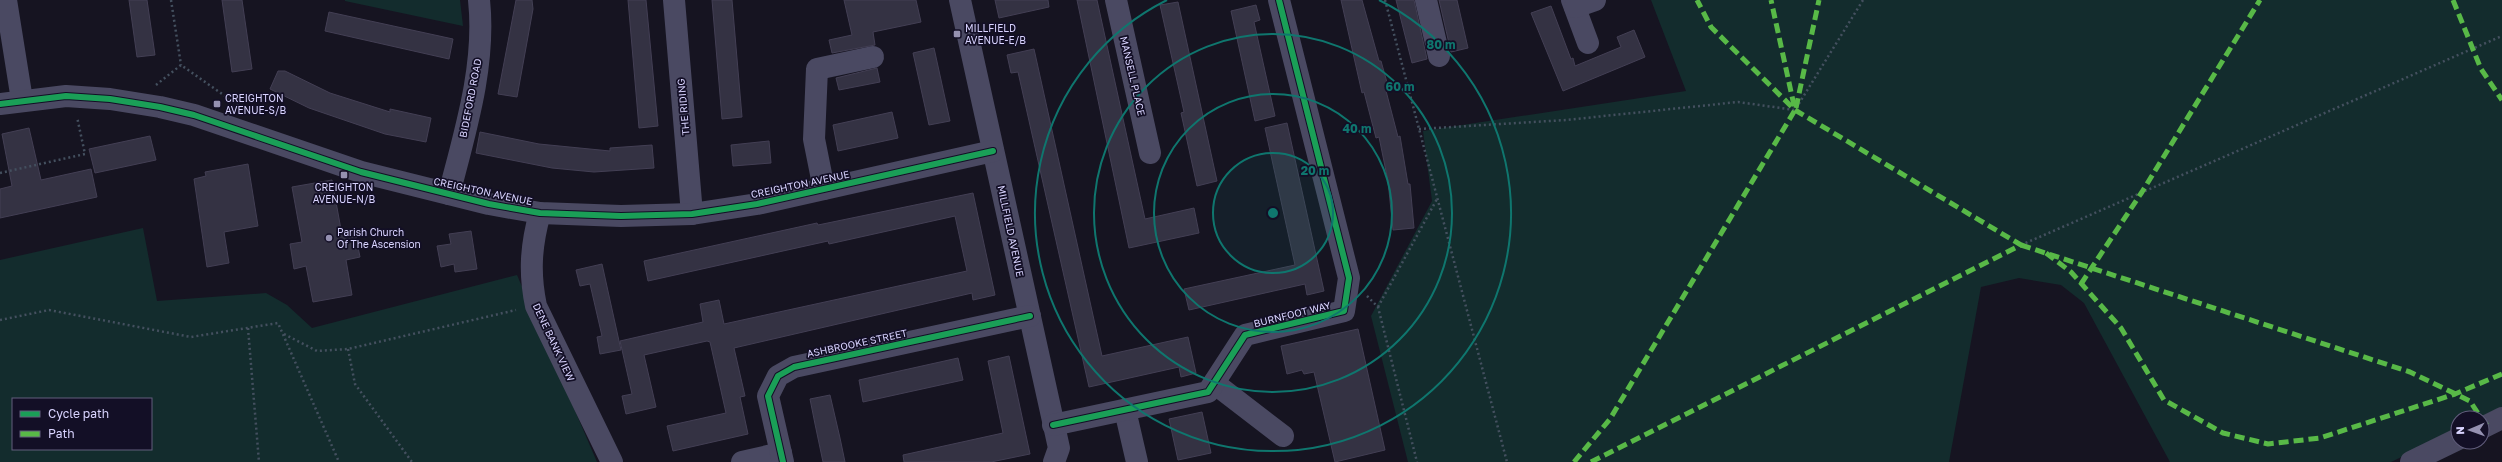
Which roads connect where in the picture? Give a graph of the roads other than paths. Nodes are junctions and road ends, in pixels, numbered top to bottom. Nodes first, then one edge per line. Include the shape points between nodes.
1 (6, 0) edge
2 (479, 0) edge
3 (674, 0) edge
4 (960, 0) edge
5 (1116, 0) edge
6 (1279, 0) edge
7 (1426, 0) edge
8 (1581, 2) edge
9 (1588, 43) dead end
10 (1439, 56) dead end
11 (873, 57) dead end
12 (22, 100) junction
13 (0, 104) edge
14 (994, 151) junction
15 (1150, 152) dead end
16 (824, 189) junction
17 (449, 194) junction
18 (540, 214) junction
19 (692, 214) junction
20 (1030, 316) junction
21 (1214, 383) junction
22 (1125, 410) junction
23 (2502, 418) edge
24 (2490, 424) edge
25 (1053, 425) junction
26 (1284, 436) dead end
27 (2450, 443) edge
28 (782, 457) edge
29 (612, 462) edge
30 (742, 462) edge
31 (1054, 462) edge
32 (1136, 462) edge
33 (2411, 462) edge

1 - 12 street
2 - 17 street, BIDEFORD ROAD via 481,23 476,76
3 - 19 street, THE RIDING
4 - 14 street, MILLFIELD AVENUE
5 - 15 street, MANSELL PLACE
6 - 21 street, BURNFOOT WAY via 1349,278 1344,311 1245,335
7 - 10 street
8 - 9 street
11 - 16 street via 817,69 814,139
12 - 13 street, CREIGHTON AVENUE
12 - 17 street, CREIGHTON AVENUE via 73,96 133,103 194,115 362,172
14 - 16 street, CREIGHTON AVENUE
14 - 20 street, MILLFIELD AVENUE
16 - 19 street, CREIGHTON AVENUE via 757,204
17 - 18 street, CREIGHTON AVENUE
18 - 19 street, CREIGHTON AVENUE
18 - 29 street, DENE BANK VIEW via 531,260 531,282 536,306
20 - 25 street, MILLFIELD AVENUE
20 - 28 street, ASHBROOKE STREET via 794,367 778,376 768,396
21 - 22 street, BURNFOOT WAY via 1208,392
21 - 26 street
22 - 25 street, BURNFOOT WAY
22 - 32 street
23 - 24 street
25 - 31 street, MILLFIELD AVENUE via 1058,448
27 - 33 street
28 - 30 street

